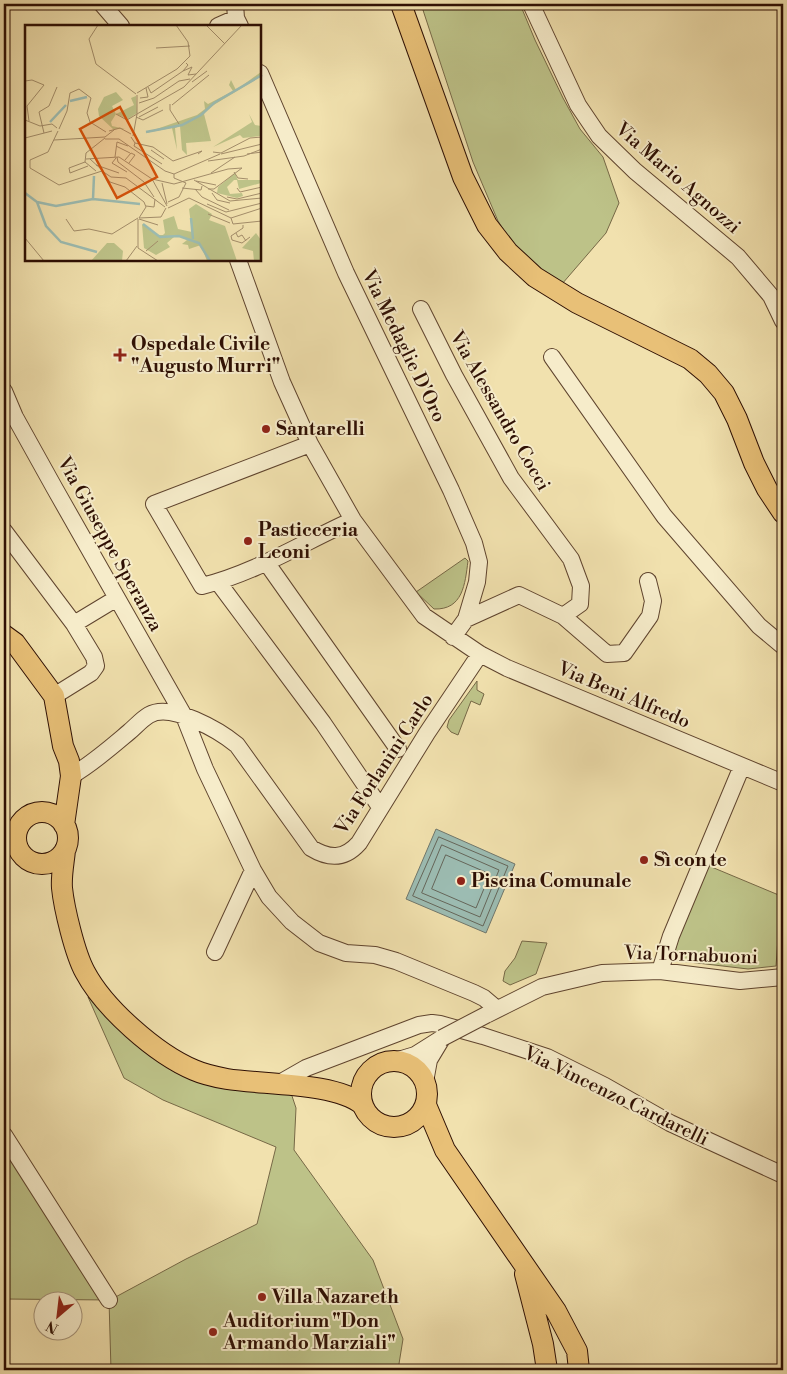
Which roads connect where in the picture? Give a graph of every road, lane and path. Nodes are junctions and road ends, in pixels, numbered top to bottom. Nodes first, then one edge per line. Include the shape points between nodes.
1 (102, 4) edge
2 (402, 4) edge
3 (531, 4) edge
4 (237, 16) edge
5 (120, 25) edge
6 (220, 25) edge
7 (261, 75) edge
8 (238, 261) edge
9 (421, 309) dead end
10 (783, 321) edge
11 (552, 357) dead end
12 (4, 390) edge
13 (310, 444) junction
14 (783, 512) edge
15 (353, 520) junction
16 (4, 531) edge
17 (266, 562) junction
18 (648, 581) dead end
19 (218, 582) junction
20 (116, 598) junction
21 (563, 616) junction
22 (466, 619) junction
23 (74, 624) junction
24 (4, 635) edge
25 (453, 636) junction
26 (783, 646) edge
27 (480, 654) junction
28 (162, 678) junction
29 (54, 696) junction
30 (150, 714) junction
31 (184, 716) junction
32 (398, 750) dead end
33 (64, 751) junction
34 (742, 766) junction
35 (71, 776) junction
36 (783, 783) edge
37 (380, 808) junction
38 (45, 812) junction
39 (64, 825) junction
40 (19, 827) junction
41 (4, 845) edge
42 (65, 850) junction
43 (4, 859) edge
44 (32, 861) junction
45 (253, 870) junction
46 (62, 888) junction
47 (215, 952) dead end
48 (660, 971) junction
49 (783, 977) edge
50 (491, 1012) junction
51 (442, 1038) junction
52 (395, 1061) junction
53 (366, 1076) junction
54 (425, 1082) junction
55 (278, 1084) junction
56 (328, 1090) junction
57 (426, 1105) junction
58 (363, 1106) junction
59 (407, 1125) junction
60 (4, 1135) edge
61 (445, 1150) junction
62 (783, 1175) edge
63 (522, 1262) junction
64 (109, 1300) dead end
65 (546, 1370) edge
66 (579, 1370) edge

1 - 5 street
2 - 14 main road via 463,177 487,225 508,252 535,277 577,303 690,359 708,374 724,393 754,464
3 - 10 street, Via Mario Agnozzi via 578,105 599,136 634,171 738,257 771,296
4 - 6 street
7 - 22 street, Via Medaglie D'Oro via 346,273 474,543 479,562 477,582
8 - 13 street, Via Beni Alfredo via 282,382
9 - 21 street, Via Alessandro Cocci via 511,478 571,559 581,586 580,604
11 - 26 street via 664,516 760,626
12 - 20 street, Via Giuseppe Speranza via 15,417
13 - 15 street, Via Beni Alfredo
13 - 19 street via 154,504 202,586
15 - 17 street
15 - 25 street, Via Beni Alfredo via 424,616
16 - 23 street
17 - 19 street
17 - 32 street
18 - 21 street via 653,601 650,616 624,653 607,654
19 - 37 street via 323,723
20 - 23 street
20 - 28 street, Via Giuseppe Speranza
21 - 22 street via 520,595
22 - 25 street, Via Medaglie D'Oro
23 - 29 street via 96,666 91,673
24 - 29 main road via 15,643
25 - 27 street, Via Beni Alfredo
27 - 34 street, Via Beni Alfredo
27 - 37 street, Via Forlanini Carlo
28 - 30 street via 160,696
28 - 31 street, Via Giuseppe Speranza
29 - 33 main road
30 - 31 street, Via Forlanini Carlo
30 - 35 street via 86,768
31 - 37 street, Via Forlanini Carlo via 208,724 237,745 302,837 322,855 335,857 353,850
31 - 45 street, Via Giuseppe Speranza via 205,769
33 - 35 main road
33 - 38 main road via 62,784
34 - 36 street, Via Beni Alfredo
34 - 48 street via 671,936
35 - 39 main road
38 - 39 main road via 56,816
38 - 40 main road via 28,817
39 - 42 main road via 68,838
40 - 41 main road
40 - 44 main road via 16,841
42 - 44 main road via 54,861
42 - 46 main road
43 - 44 main road via 10,855
44 - 46 main road via 52,875
45 - 47 street
45 - 50 street, Via Giuseppe Speranza via 269,897 292,922 319,943 346,953 376,955 396,961 484,998
46 - 55 main road via 84,972 107,1004 132,1029 194,1070 226,1078
48 - 49 street, Via Tornabuoni via 740,981
48 - 50 street, Via Tornabuoni via 602,973 542,987
50 - 51 street, Via Tornabuoni, bridge
51 - 52 street, Via Tornabuoni via 415,1055
51 - 54 street via 429,1060
52 - 53 main road via 374,1068
52 - 54 main road via 413,1067
53 - 56 main road
53 - 58 main road via 362,1086
54 - 57 main road
55 - 56 main road
55 - 62 street, Via Vincenzo Cardarelli via 306,1068 424,1023 440,1024 547,1057 670,1123
56 - 58 main road via 348,1096
57 - 59 main road via 422,1113
57 - 61 main road
58 - 59 main road via 378,1123 397,1127
59 - 61 main road via 422,1131
60 - 64 street
61 - 63 main road
63 - 65 main road via 543,1344
63 - 66 main road via 556,1311 577,1351

